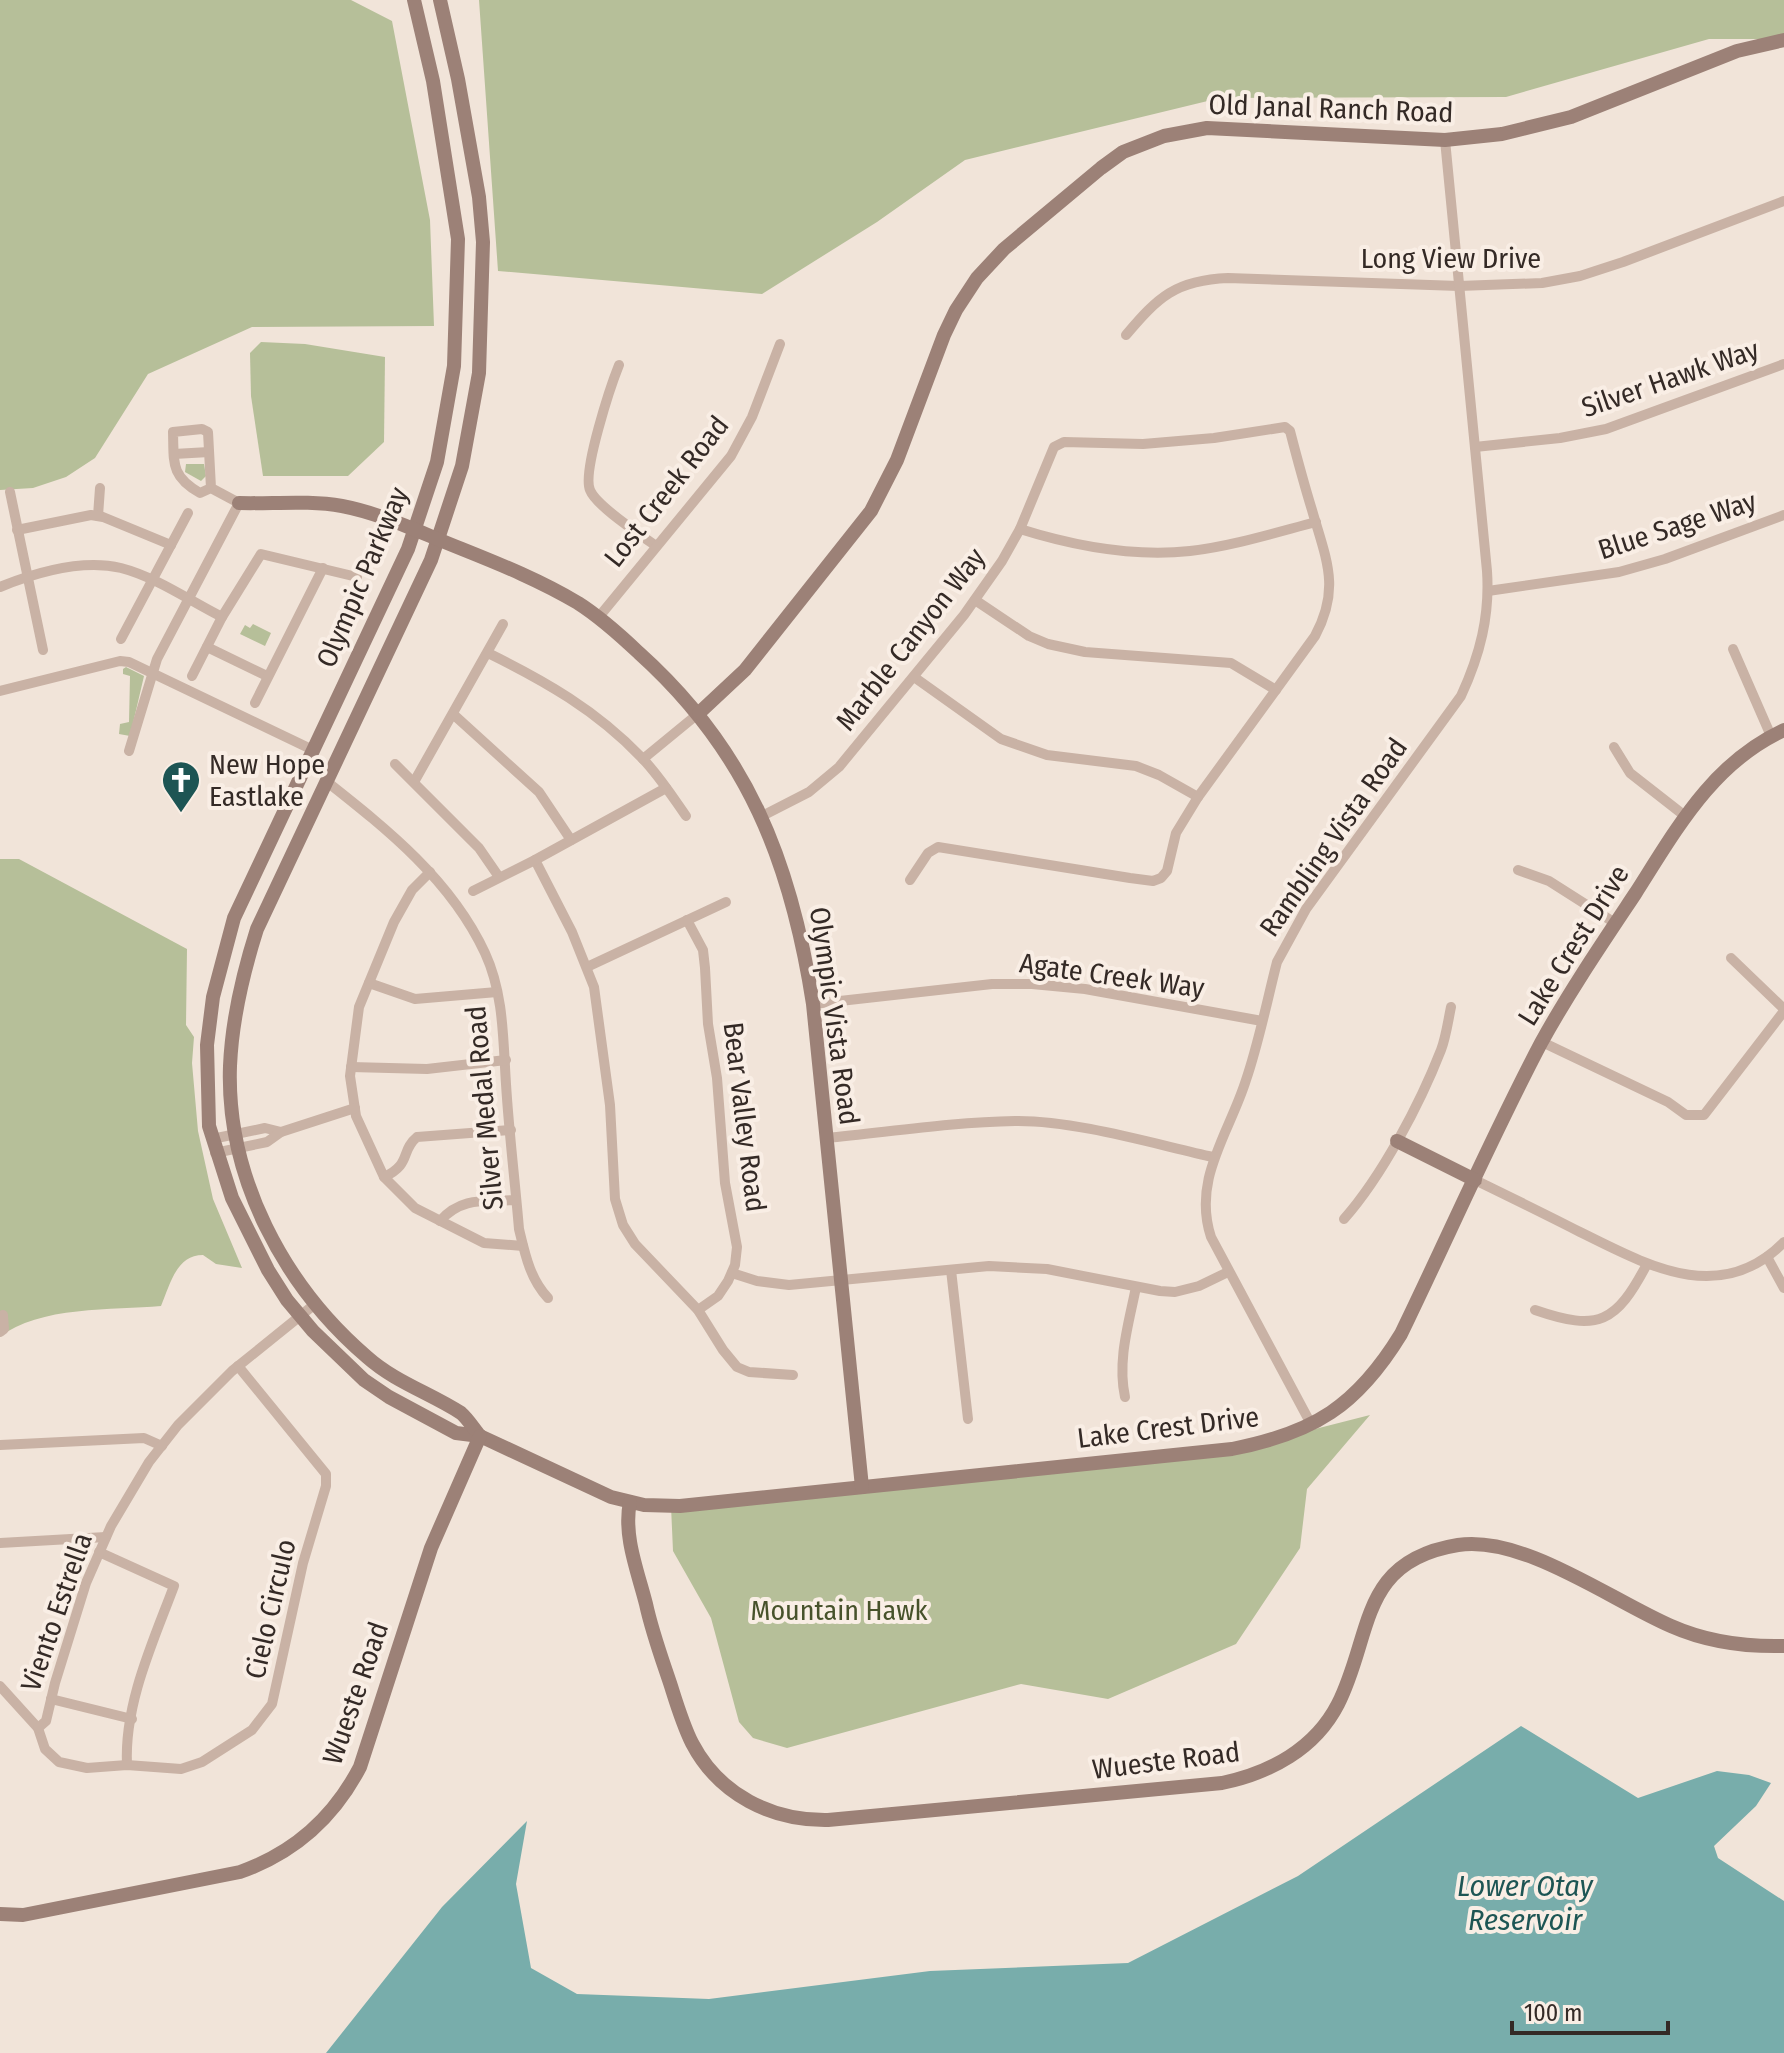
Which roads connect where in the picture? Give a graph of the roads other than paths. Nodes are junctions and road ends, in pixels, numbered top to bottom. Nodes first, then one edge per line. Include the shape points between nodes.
1 (414, 0) edge
2 (440, 0) edge
3 (1784, 40) edge
4 (1445, 140) junction
5 (1784, 201) edge
6 (1459, 286) junction
7 (1126, 335) dead end
8 (780, 344) dead end
9 (1784, 364) edge
10 (619, 365) dead end
11 (1475, 447) junction
12 (209, 452) junction
13 (174, 454) junction
14 (100, 488) dead end
15 (211, 488) junction
16 (10, 492) dead end
17 (239, 503) junction
18 (188, 513) dead end
19 (1784, 515) edge
20 (98, 516) junction
21 (1316, 522) junction
22 (1020, 529) junction
23 (17, 530) junction
24 (416, 530) junction
25 (439, 539) junction
26 (171, 545) junction
27 (656, 546) junction
28 (323, 568) junction
29 (357, 577) dead end
30 (27, 578) junction
31 (152, 581) junction
32 (0, 587) edge
33 (1488, 591) junction
34 (188, 600) junction
35 (975, 600) junction
36 (222, 617) junction
37 (598, 618) junction
38 (503, 624) dead end
39 (121, 639) dead end
40 (207, 647) junction
41 (1733, 649) dead end
42 (43, 650) dead end
43 (488, 653) junction
44 (153, 674) junction
45 (192, 676) dead end
46 (267, 676) junction
47 (914, 677) junction
48 (1276, 690) junction
49 (0, 691) edge
50 (255, 703) dead end
51 (699, 713) junction
52 (453, 714) junction
53 (1777, 733) edge
54 (1614, 747) dead end
55 (313, 750) junction
56 (129, 751) dead end
57 (643, 759) junction
58 (395, 764) dead end
59 (326, 781) junction
60 (414, 782) junction
61 (666, 788) junction
62 (1198, 797) junction
63 (686, 816) dead end
64 (762, 816) junction
65 (1685, 816) junction
66 (571, 840) junction
67 (535, 860) junction
68 (1518, 870) dead end
69 (430, 872) junction
70 (499, 877) junction
71 (910, 880) dead end
72 (473, 891) dead end
73 (726, 902) dead end
74 (687, 920) junction
75 (1615, 923) junction
76 (1731, 958) dead end
77 (587, 967) junction
78 (369, 983) junction
79 (497, 992) junction
80 (813, 1004) junction
81 (1451, 1007) dead end
82 (1784, 1010) edge
83 (1262, 1021) junction
84 (1542, 1042) junction
85 (506, 1060) junction
86 (351, 1067) junction
87 (355, 1108) junction
88 (511, 1130) junction
89 (826, 1138) junction
90 (237, 1141) junction
91 (1397, 1141) junction
92 (214, 1146) junction
93 (1213, 1157) junction
94 (384, 1177) junction
95 (1475, 1180) junction
96 (516, 1200) junction
97 (1344, 1219) dead end
98 (440, 1221) junction
99 (1784, 1242) edge
100 (523, 1246) junction
101 (1767, 1257) junction
102 (1647, 1264) junction
103 (951, 1270) junction
104 (1228, 1272) junction
105 (732, 1273) junction
106 (842, 1281) junction
107 (1136, 1287) junction
108 (1784, 1288) edge
109 (548, 1298) dead end
110 (315, 1304) junction
111 (698, 1310) junction
112 (1535, 1310) dead end
113 (3, 1315) dead end
114 (300, 1315) junction
115 (0, 1332) edge
116 (238, 1366) junction
117 (793, 1375) dead end
118 (1125, 1397) dead end
119 (968, 1419) dead end
120 (1311, 1424) junction
121 (480, 1436) junction
122 (0, 1445) edge
123 (162, 1446) junction
124 (862, 1487) junction
125 (630, 1502) junction
126 (106, 1537) junction
127 (0, 1543) edge
128 (99, 1552) junction
129 (1784, 1646) edge
130 (0, 1686) edge
131 (51, 1699) junction
132 (132, 1719) junction
133 (38, 1728) junction
134 (127, 1765) junction
135 (0, 1914) edge

1 - 24 street, Olympic Parkway via 433,81 458,239 454,366 437,462
2 - 25 street, Olympic Parkway via 479,197 483,246 479,373 462,466
3 - 4 street, Old Janal Ranch Road via 1737,51 1571,117 1502,134
4 - 6 street, Rambling Vista Road
4 - 51 street, Old Janal Ranch Road via 1207,128 1150,140 1101,168 977,278 944,335 897,460 869,514 745,670
5 - 6 street, Long View Drive via 1580,276
6 - 7 street, Long View Drive via 1196,281 1162,296
6 - 11 street, Rambling Vista Road
8 - 27 street, Lost Creek Road via 743,437
9 - 11 street, Silver Hawk Way via 1606,429
10 - 27 street via 600,418 590,491
11 - 33 street, Rambling Vista Road
12 - 13 street
12 - 13 street via 208,432 178,430 173,432
12 - 15 street
13 - 15 street via 175,471 186,486 200,493
14 - 20 street
15 - 17 street
16 - 23 street
17 - 24 street, Olympic Vista Road via 341,506
17 - 34 street
18 - 26 street
19 - 33 street, Blue Sage Way via 1619,572
20 - 23 street
20 - 26 street
21 - 22 street via 1178,552 1110,549
21 - 22 street, Marble Canyon Way via 1285,427 1166,442 1064,442 1051,452
21 - 48 street via 1330,572 1326,616
22 - 35 street, Marble Canyon Way
23 - 30 street
24 - 25 street, Olympic Vista Road
24 - 55 street, Olympic Parkway
25 - 37 street, Olympic Vista Road via 519,572
25 - 59 street, Olympic Parkway
26 - 31 street
27 - 37 street, Lost Creek Road
28 - 29 street
28 - 36 street via 261,554
28 - 46 street
30 - 31 street via 79,565 125,569
30 - 32 street
30 - 42 street
31 - 34 street
31 - 39 street
33 - 83 street, Rambling Vista Road via 1478,656 1461,696 1296,924 1277,962
34 - 36 street
34 - 44 street
35 - 47 street, Marble Canyon Way
35 - 48 street via 1048,644 1085,652 1231,663
36 - 40 street
37 - 51 street, Olympic Vista Road
38 - 43 street
40 - 45 street
40 - 46 street
41 - 53 street
43 - 52 street
43 - 57 street via 573,699
44 - 49 street via 120,661
44 - 55 street
44 - 56 street
46 - 50 street
47 - 62 street via 1001,739 1047,755 1136,766
47 - 64 street, Marble Canyon Way via 839,767 815,788
48 - 62 street
51 - 57 street, Old Janal Ranch Road
51 - 64 street, Olympic Vista Road
52 - 60 street
52 - 66 street via 539,792
53 - 65 street, Lake Crest Drive via 1713,780
54 - 65 street via 1630,773
55 - 92 street, Olympic Parkway via 234,918 220,968 206,1073
57 - 61 street
58 - 60 street
59 - 69 street, Silver Medal Road
59 - 90 street, Olympic Parkway via 245,965 231,1057
60 - 70 street via 479,848
61 - 63 street
61 - 66 street
62 - 71 street via 1176,833 1167,871 1153,881 938,847
64 - 80 street, Olympic Vista Road via 795,910
65 - 75 street, Lake Crest Drive
66 - 67 street
67 - 70 street
67 - 77 street
68 - 75 street via 1549,881
69 - 78 street via 412,890 394,922
69 - 79 street, Silver Medal Road via 472,927
70 - 72 street
73 - 74 street
74 - 77 street
74 - 105 street, Bear Valley Road via 703,950 725,1183 737,1247
75 - 84 street, Lake Crest Drive
76 - 82 street
77 - 111 street via 610,1105 618,1212 635,1244
78 - 79 street via 415,999
78 - 86 street via 359,1007
79 - 85 street, Silver Medal Road
80 - 83 street, Agate Creek Way via 992,984 1041,984
80 - 89 street, Olympic Vista Road
81 - 91 street via 1441,1050
82 - 84 street via 1704,1115 1686,1115
83 - 93 street, Rambling Vista Road via 1242,1093
84 - 95 street, Lake Crest Drive
85 - 86 street via 427,1069
85 - 88 street, Silver Medal Road
86 - 87 street
87 - 90 street via 281,1132 267,1142
87 - 94 street
88 - 94 street via 417,1137 403,1164
88 - 96 street, Silver Medal Road
89 - 93 street via 1016,1121
89 - 106 street, Olympic Vista Road
90 - 92 street
90 - 110 street, Lake Crest Drive via 260,1214
91 - 95 street
91 - 97 street
92 - 114 street, Lake Crest Drive via 252,1242
93 - 104 street, Rambling Vista Road via 1205,1211
94 - 98 street via 415,1208
95 - 102 street
95 - 120 street, Lake Crest Drive via 1389,1354 1339,1408
96 - 98 street via 464,1203
96 - 100 street, Silver Medal Road
98 - 100 street via 484,1243
99 - 101 street
100 - 109 street, Silver Medal Road via 539,1289
101 - 102 street via 1704,1277
101 - 108 street
102 - 112 street via 1620,1308 1600,1319 1570,1321
103 - 106 street
103 - 107 street via 1019,1266
103 - 119 street
104 - 107 street via 1175,1292
104 - 120 street, Rambling Vista Road
105 - 106 street via 772,1284
105 - 111 street via 718,1296
106 - 124 street, Olympic Vista Road
107 - 118 street via 1122,1358
110 - 114 street, Viento Estrella
110 - 121 street, Lake Crest Drive via 375,1364 463,1415
111 - 117 street via 737,1367
113 - 115 street
114 - 116 street, Viento Estrella
114 - 121 street, Lake Crest Drive via 336,1356 389,1397 456,1433
116 - 123 street, Viento Estrella
116 - 134 street, Cielo Circulo via 326,1474 272,1704 252,1730 202,1762 181,1769
120 - 124 street, Lake Crest Drive via 1232,1449
121 - 125 street, Lake Crest Drive
121 - 135 street, Wueste Road via 431,1548 360,1767 325,1819 294,1847 240,1872 23,1915
122 - 123 street via 144,1438
123 - 126 street, Viento Estrella
124 - 125 street, Lake Crest Drive via 708,1505
125 - 129 street, Wueste Road via 631,1546 651,1628 693,1746 734,1792 760,1808 800,1819 1206,1785 1260,1773 1302,1748 1338,1705 1366,1618 1385,1585 1409,1563 1454,1546 1489,1544 1527,1554 1710,1640
126 - 127 street
126 - 128 street, Viento Estrella
128 - 131 street, Viento Estrella
128 - 132 street via 174,1586 139,1680
130 - 133 street, Cielo Circulo
131 - 132 street
131 - 133 street, Viento Estrella via 46,1721
132 - 134 street
133 - 134 street, Cielo Circulo via 45,1749 59,1762 87,1768

